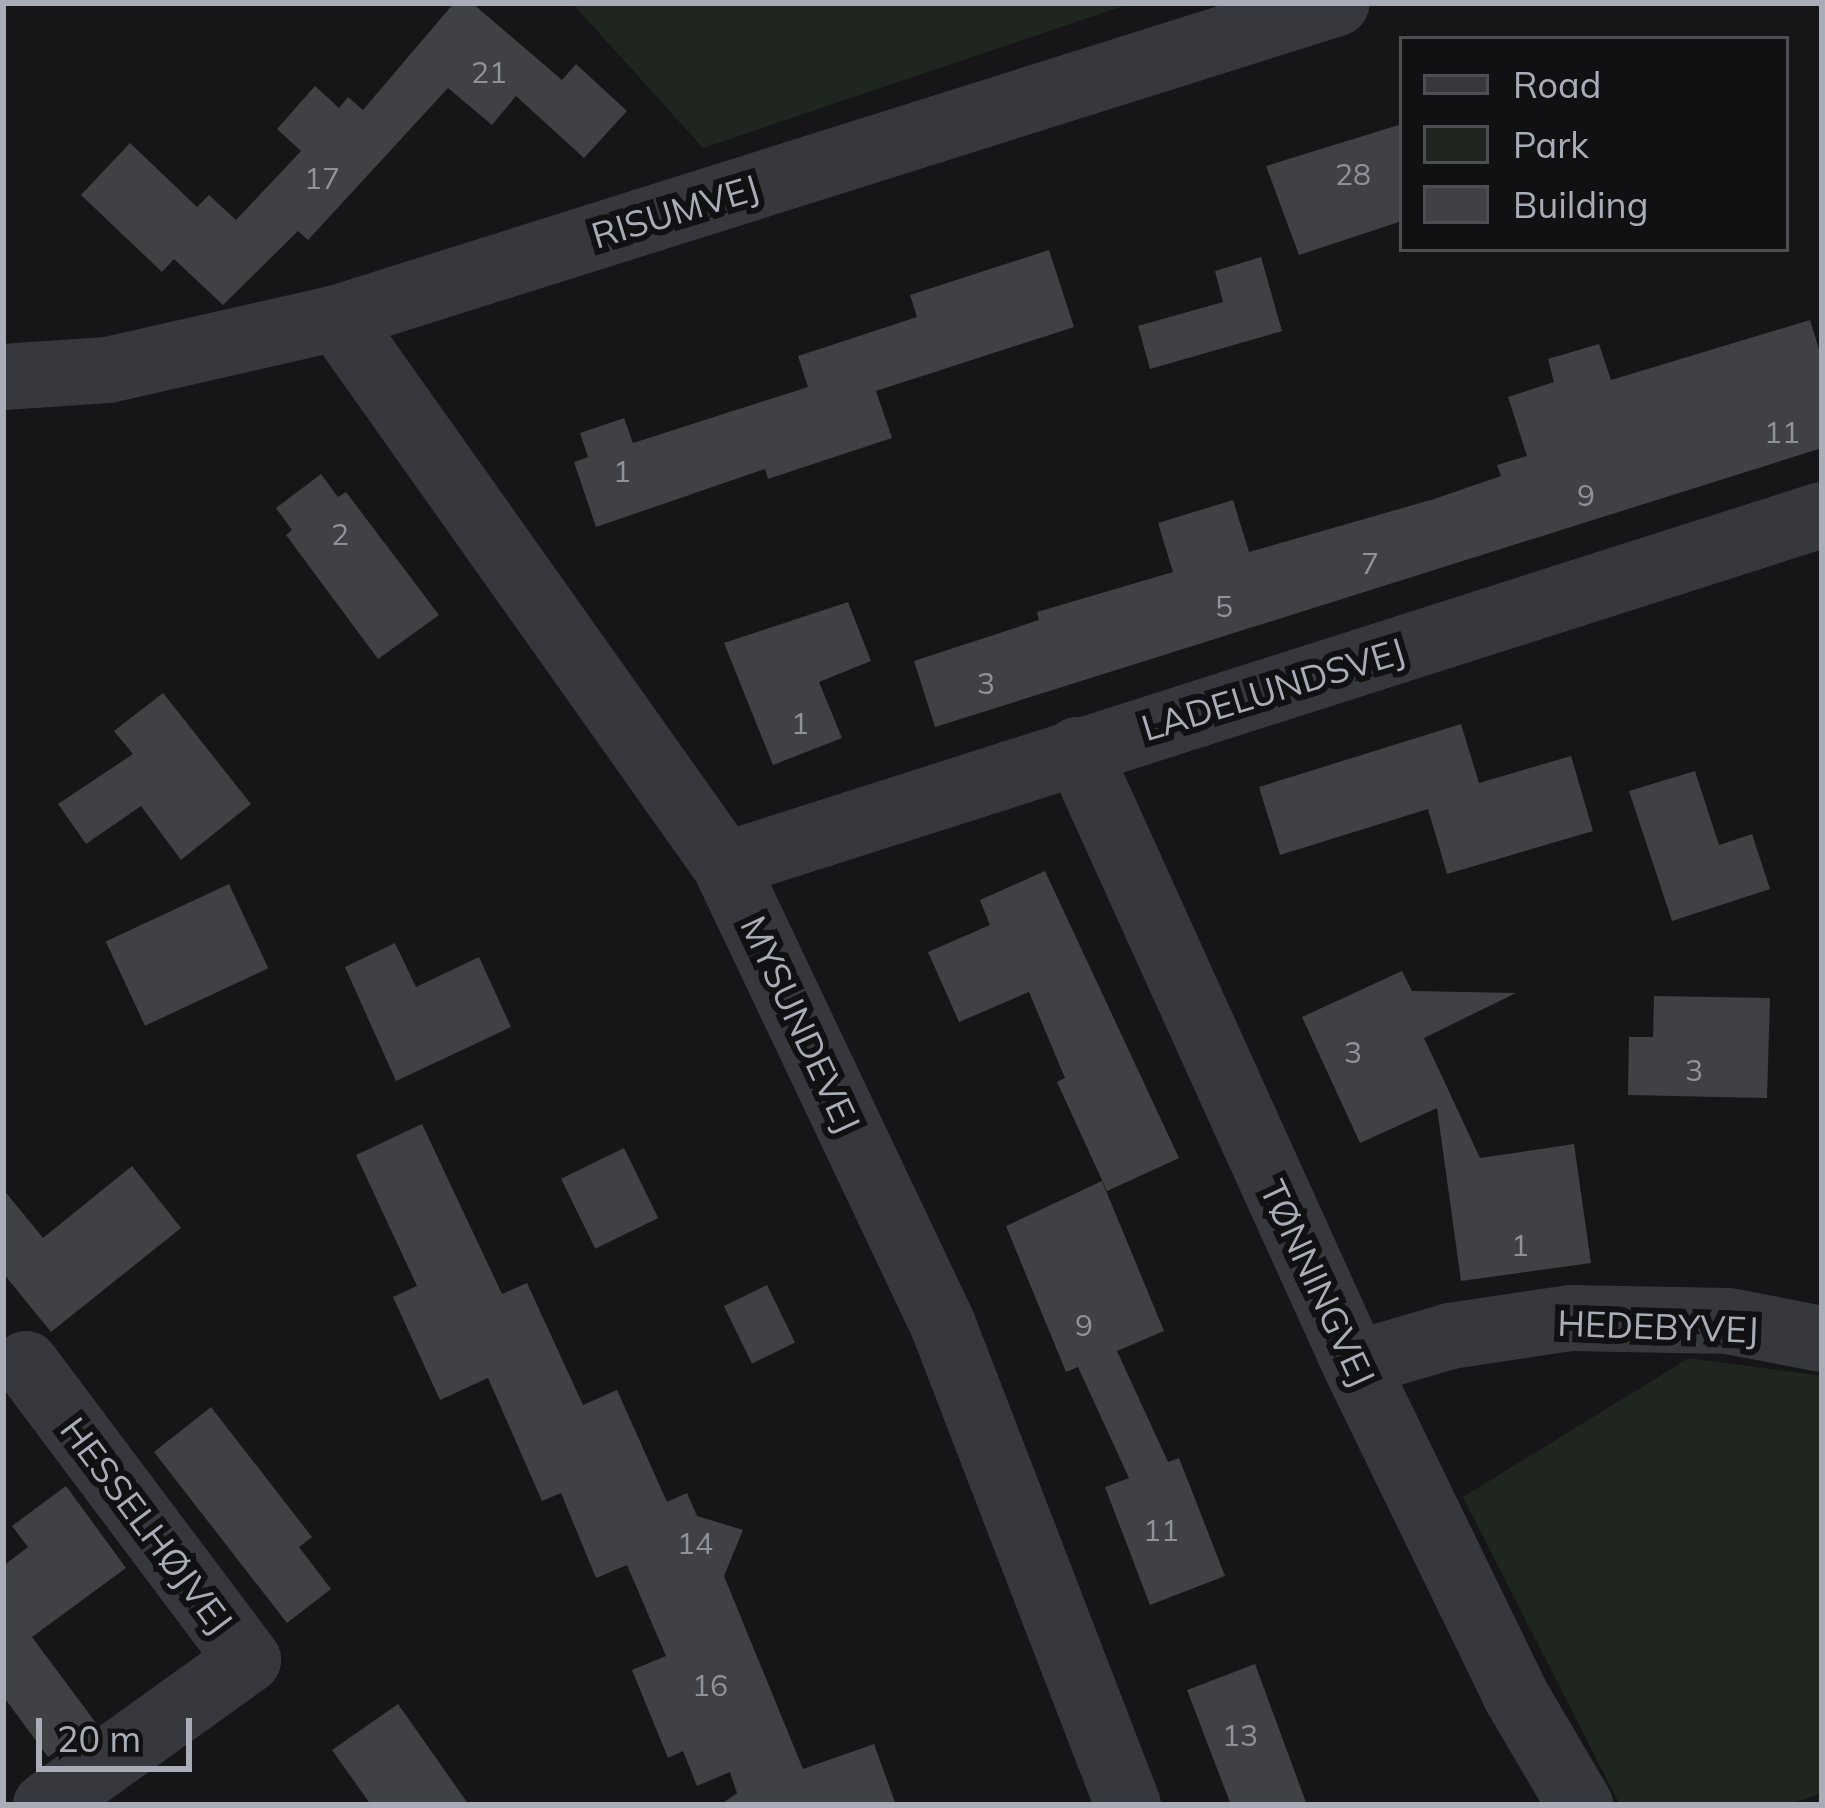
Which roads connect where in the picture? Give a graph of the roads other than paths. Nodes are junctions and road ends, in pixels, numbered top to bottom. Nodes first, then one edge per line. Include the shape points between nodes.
1 (1337, 3) edge
2 (337, 318) junction
3 (3, 376) edge
4 (1822, 515) edge
5 (1077, 751) junction
6 (725, 865) junction
7 (1822, 1339) edge
8 (26, 1364) dead end
9 (1355, 1364) junction
10 (46, 1805) edge
11 (1128, 1805) edge
12 (1580, 1805) edge

1 - 2 street, RISUMVEJ
2 - 3 street, RISUMVEJ via 109,370
2 - 6 street, MYSUNDEVEJ
4 - 5 street, LADELUNDSVEJ
5 - 6 street, LADELUNDSVEJ
5 - 9 street, TØNNINGVEJ
6 - 11 street, MYSUNDEVEJ via 943,1325
7 - 9 street, HEDEBYVEJ via 1728,1321 1570,1318 1450,1336
8 - 10 street, HESSELHØJVEJ via 248,1660
9 - 12 street, TØNNINGVEJ via 1515,1694

